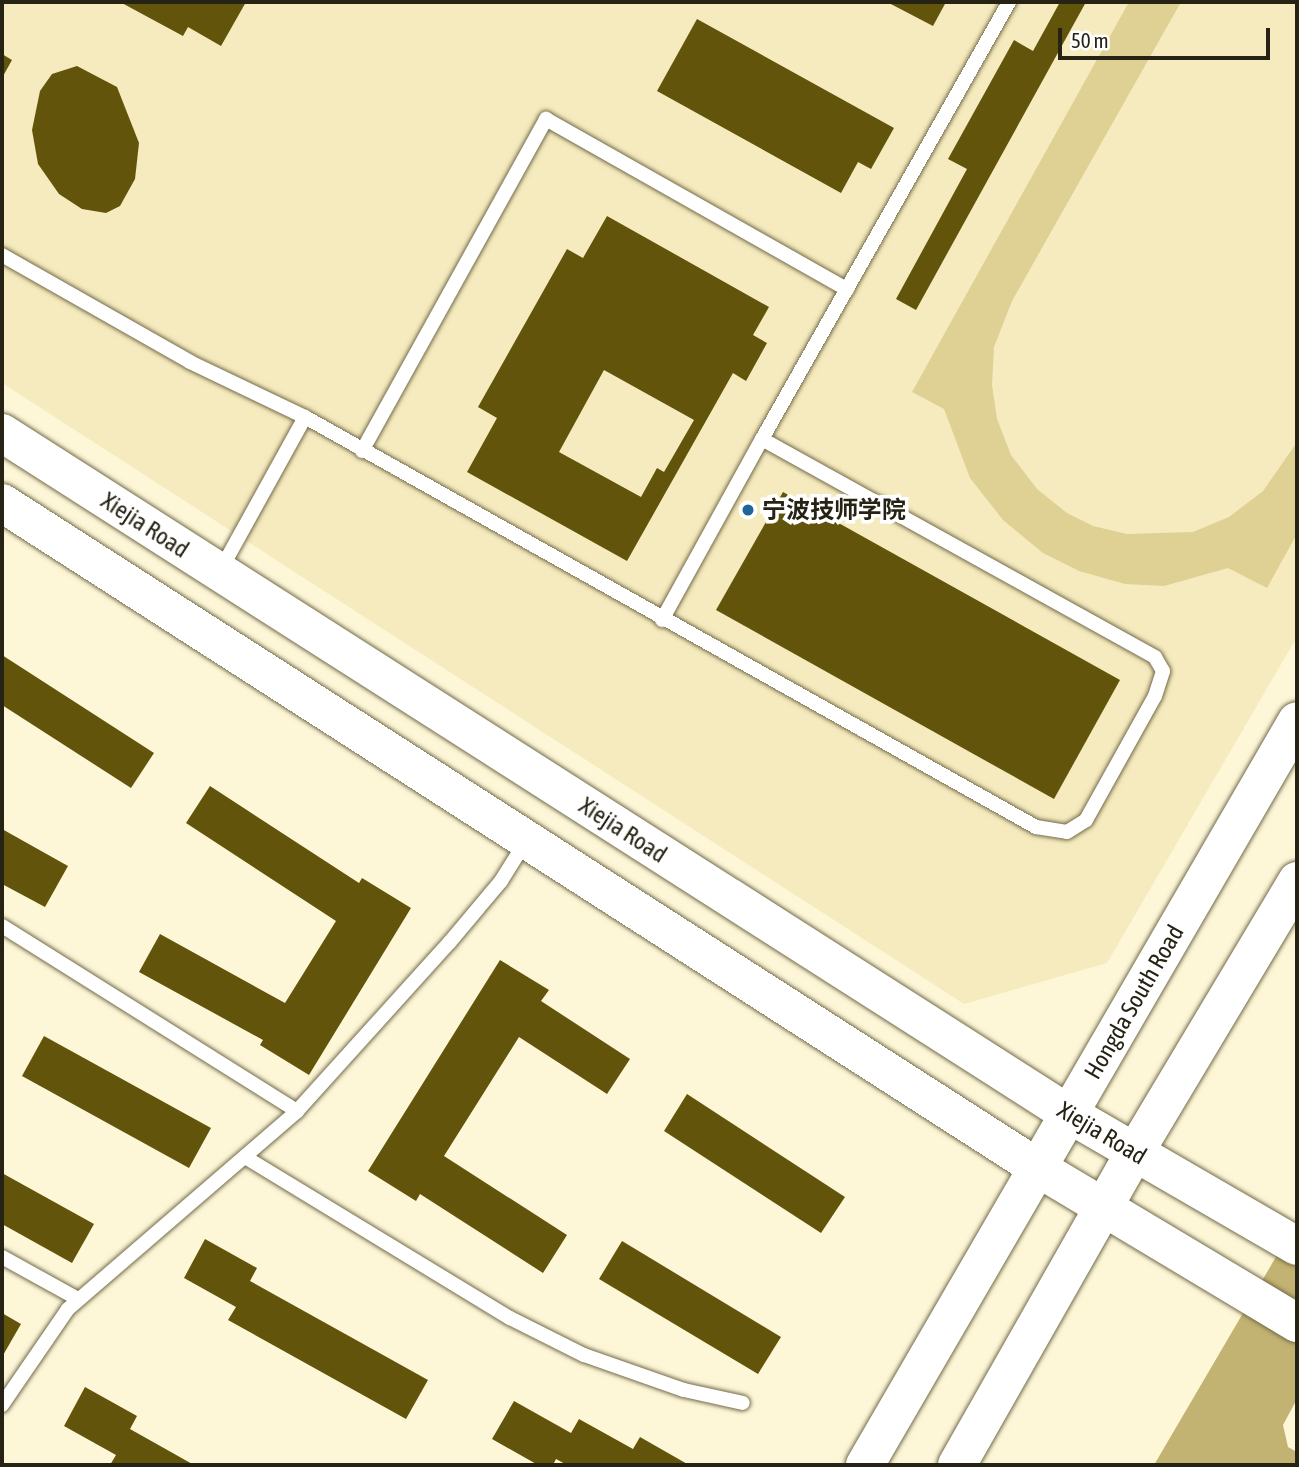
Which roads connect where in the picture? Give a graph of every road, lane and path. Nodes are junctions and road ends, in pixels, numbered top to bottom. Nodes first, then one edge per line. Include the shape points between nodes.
1 (1009, 2) edge
2 (2, 255) edge
3 (847, 289) junction
4 (305, 417) junction
5 (2, 433) edge
6 (762, 439) junction
7 (362, 451) junction
8 (2, 503) edge
9 (219, 572) junction
10 (662, 620) junction
11 (1297, 720) edge
12 (527, 840) junction
13 (1297, 881) edge
14 (2, 926) edge
15 (296, 1111) junction
16 (1069, 1114) junction
17 (1135, 1152) junction
18 (245, 1157) junction
19 (1038, 1168) junction
20 (1104, 1208) junction
21 (1297, 1247) edge
22 (2, 1257) edge
23 (78, 1299) junction
24 (1297, 1323) edge
25 (743, 1403) dead end
26 (2, 1405) edge
27 (865, 1465) edge
28 (957, 1465) edge

1 - 3 lane
2 - 4 lane via 190,362
3 - 6 lane
3 - 7 lane via 546,119
4 - 7 lane
4 - 9 lane
5 - 9 main road, Xiejia Road
6 - 10 lane
6 - 10 lane via 1155,657 1163,671 1155,696 1086,820 1067,832 1036,827
7 - 10 lane
8 - 12 main road
9 - 16 main road, Xiejia Road
11 - 16 main road, Hongda South Road
12 - 15 lane via 501,881 449,943
12 - 19 main road
13 - 17 main road
14 - 15 lane
15 - 18 lane
16 - 17 main road, Xiejia Road
16 - 19 main road, Hongda South Road
17 - 20 main road
17 - 21 main road, Xiejia Road
18 - 23 lane
18 - 25 lane via 522,1325 597,1359 684,1390
19 - 20 main road
19 - 27 main road, Hongda South Road
20 - 24 main road
20 - 28 main road
22 - 23 lane
23 - 26 lane via 35,1352

